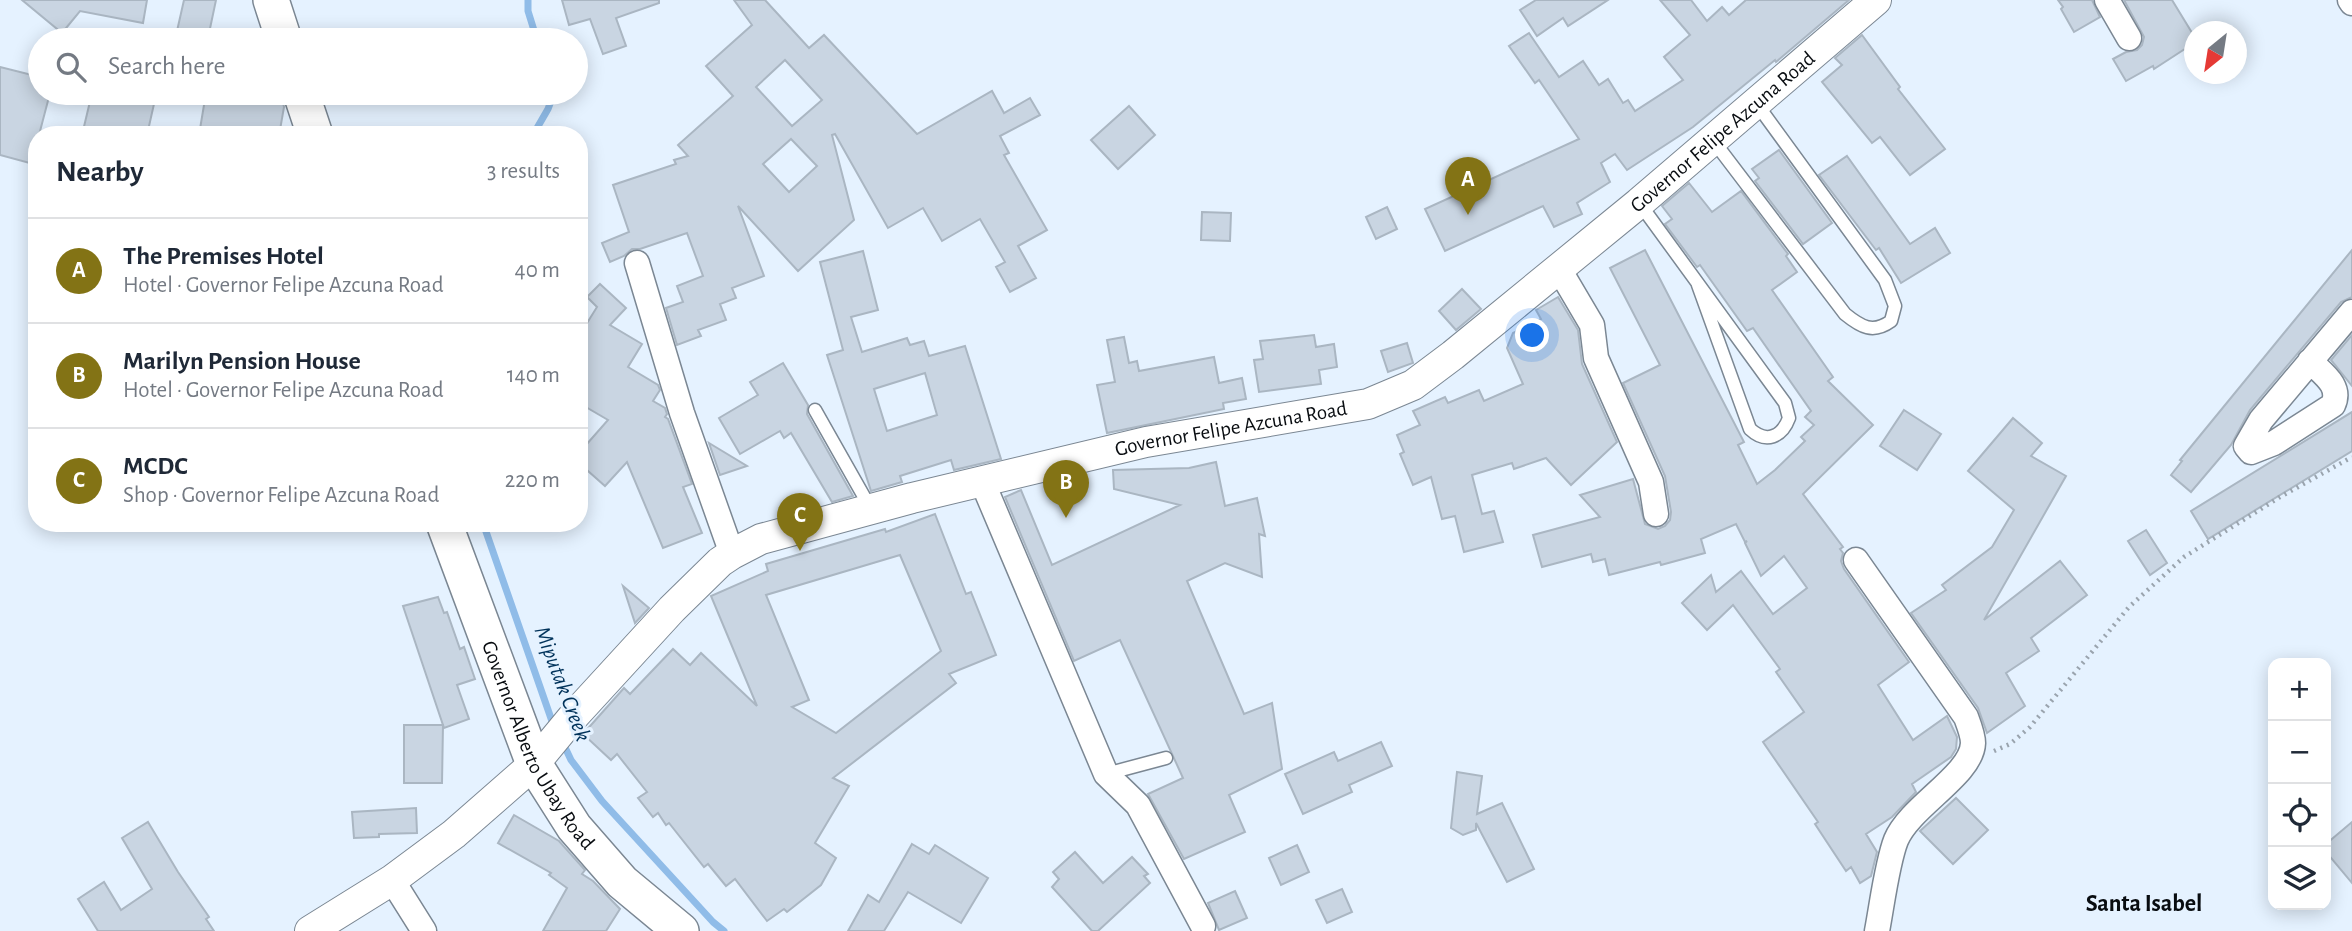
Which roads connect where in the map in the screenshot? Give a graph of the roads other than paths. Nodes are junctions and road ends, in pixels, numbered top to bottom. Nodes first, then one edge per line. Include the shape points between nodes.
1 (271, 0) edge
2 (1876, 0) edge
3 (2107, 0) edge
4 (280, 28) edge
5 (2129, 37) dead end
6 (1755, 102) junction
7 (305, 105) edge
8 (312, 126) edge
9 (1712, 139) junction
10 (1639, 202) junction
11 (637, 263) dead end
12 (1559, 269) junction
13 (1698, 285) junction
14 (2352, 312) edge
15 (2310, 360) dead end
16 (815, 410) dead end
17 (982, 481) junction
18 (871, 509) junction
19 (1656, 514) dead end
20 (448, 532) edge
21 (732, 554) junction
22 (1856, 560) dead end
23 (543, 753) junction
24 (1166, 758) dead end
25 (1106, 774) junction
26 (392, 880) junction
27 (1203, 926) dead end
28 (310, 931) edge
29 (424, 931) edge
30 (681, 931) edge
31 (1877, 931) edge

1 - 4 main road
2 - 6 street, Governor Felipe Azcuna Road
3 - 5 street
6 - 9 street, Governor Felipe Azcuna Road
6 - 9 lane via 1885,280 1895,306 1891,321 1872,330 1845,314
7 - 8 main road
9 - 10 street, Governor Felipe Azcuna Road
10 - 12 street, Governor Felipe Azcuna Road
10 - 13 lane
11 - 21 street
12 - 17 street, Governor Felipe Azcuna Road via 1413,385 1368,404 1146,442
12 - 19 street via 1592,325 1596,358 1651,482
13 - 13 lane via 1750,429 1764,438 1774,437 1787,425 1788,410
14 - 15 street
16 - 18 lane
17 - 18 street, Governor Felipe Azcuna Road
17 - 25 street
18 - 21 street, Governor Felipe Azcuna Road via 761,539
20 - 23 main road, Governor Alberto Ubay Road
21 - 23 street, Governor Felipe Azcuna Road via 672,609
22 - 31 street via 1966,717 1973,741 1961,770 1917,810 1896,841
23 - 26 street, Governor Felipe Azcuna Road via 454,834
23 - 30 main road, Governor Alberto Ubay Road via 574,827 622,882
24 - 25 lane
25 - 27 street via 1138,805
26 - 28 street, Governor Felipe Azcuna Road
26 - 29 street

